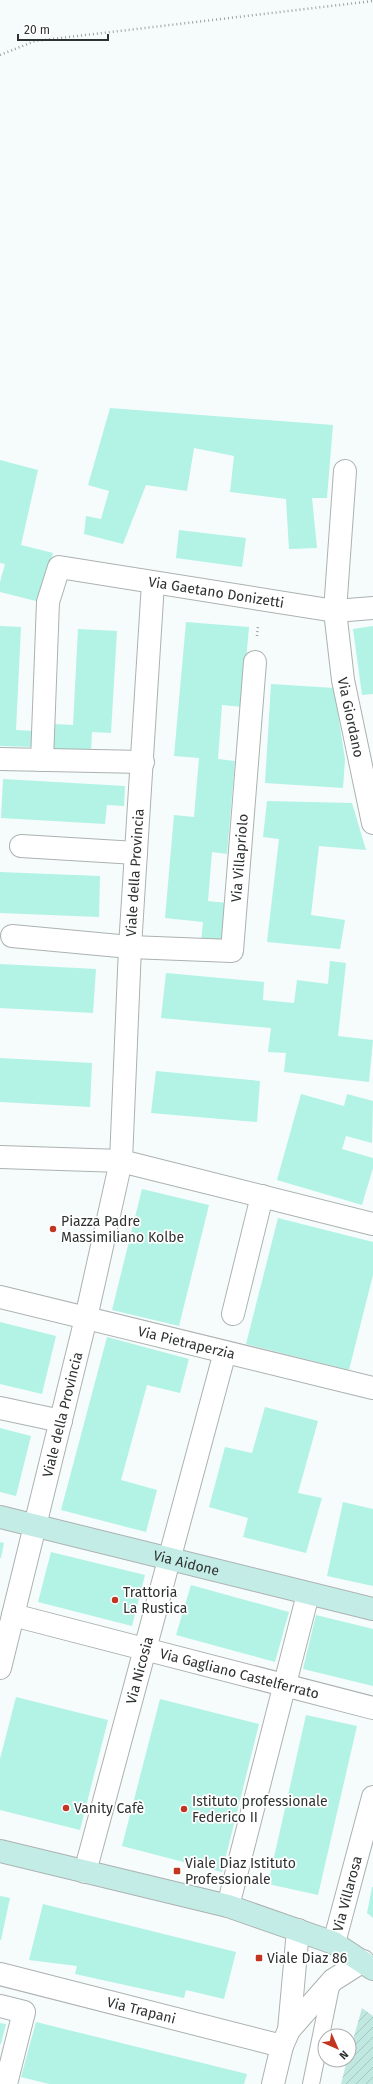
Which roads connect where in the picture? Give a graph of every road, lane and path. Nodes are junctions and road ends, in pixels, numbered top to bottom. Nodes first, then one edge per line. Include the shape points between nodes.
1 (373, 1) edge
2 (0, 54) edge
3 (345, 471) dead end
4 (153, 583) junction
5 (260, 599) junction
6 (373, 608) edge
7 (335, 610) junction
8 (255, 662) joint
9 (0, 759) edge
10 (42, 760) junction
11 (143, 762) junction
12 (373, 823) edge
13 (21, 846) dead end
14 (136, 853) junction
15 (12, 936) dead end
16 (130, 947) junction
17 (0, 1157) edge
18 (121, 1161) junction
19 (262, 1196) junction
20 (373, 1224) edge
21 (0, 1297) edge
22 (232, 1314) dead end
23 (86, 1318) junction
24 (225, 1352) junction
25 (373, 1388) edge
26 (0, 1408) edge
27 (61, 1421) junction
28 (0, 1517) edge
29 (35, 1526) junction
30 (169, 1559) junction
31 (308, 1594) junction
32 (373, 1610) edge
33 (13, 1615) junction
34 (145, 1649) junction
35 (0, 1668) edge
36 (284, 1685) junction
37 (373, 1708) edge
38 (373, 1797) edge
39 (0, 1852) edge
40 (85, 1872) junction
41 (228, 1906) junction
42 (298, 1930) junction
43 (334, 1943) junction
44 (368, 1965) edge
45 (0, 1974) edge
46 (333, 1980) junction
47 (0, 2006) edge
48 (285, 2038) junction
49 (6, 2084) edge
50 (272, 2084) edge
51 (312, 2084) edge

1 - 2 path via 35,41
3 - 7 street, Via Giordano
4 - 5 street, Via Gaetano Donizetti
4 - 10 street, Via Gaetano Donizetti via 59,567 48,602
4 - 11 street, Viale della Provincia
5 - 7 street, Via Gaetano Donizetti
5 - 8 path
6 - 7 street, Via Gaetano Donizetti
7 - 12 street, Via Giordano via 343,680
8 - 16 street, Via Villapriolo via 232,952
9 - 10 street
10 - 11 street
11 - 14 street, Viale della Provincia
13 - 14 street
14 - 16 street, Viale della Provincia
15 - 16 street
16 - 18 street, Viale della Provincia
17 - 18 street
18 - 19 street
18 - 23 street, Viale della Provincia
19 - 20 street
19 - 22 street
21 - 23 street, Via Pietraperzia
23 - 24 street, Via Pietraperzia
23 - 27 street, Viale della Provincia
24 - 25 street, Via Pietraperzia
24 - 30 street, Via Nicosia
26 - 27 street
27 - 29 street, Viale della Provincia
28 - 29 street, Via Aidone
29 - 30 street, Via Aidone
29 - 33 street, Viale della Provincia
30 - 31 street, Via Aidone
30 - 34 street, Via Nicosia
31 - 32 street, Via Aidone
31 - 36 street
33 - 34 street, Via Gagliano Castelferrato
33 - 35 street, Viale della Provincia
34 - 36 street, Via Gagliano Castelferrato
34 - 40 street, Via Nicosia
36 - 37 street, Via Gagliano Castelferrato
36 - 41 street
38 - 43 street, Via Villarosa
39 - 40 street
40 - 41 street
41 - 42 street
42 - 43 street
42 - 48 street
43 - 44 street
44 - 46 street
45 - 48 street, Via Trapani
46 - 48 street
46 - 51 lane
47 - 49 street via 24,2012
48 - 50 street

